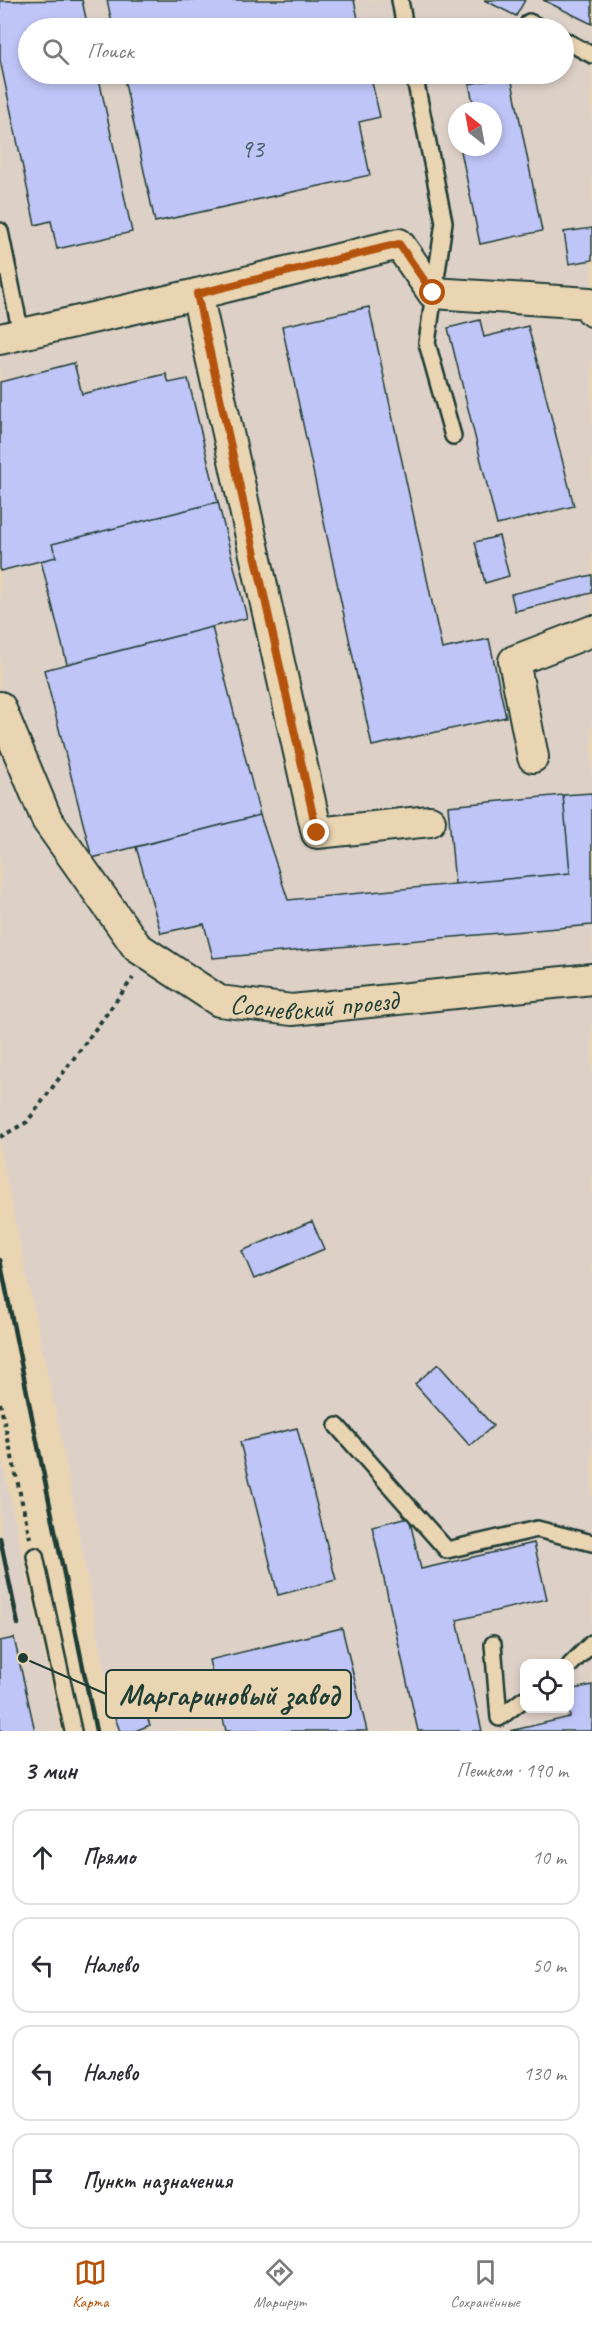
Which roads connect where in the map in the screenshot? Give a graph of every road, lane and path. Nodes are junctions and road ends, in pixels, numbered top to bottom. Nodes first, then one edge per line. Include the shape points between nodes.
1 (400, 0) edge
2 (403, 18) edge
3 (574, 45) edge
4 (592, 54) edge
5 (416, 84) edge
6 (0, 231) edge
7 (433, 293) junction
8 (197, 294) junction
9 (591, 306) edge
10 (11, 336) edge
11 (453, 436) dead end
12 (592, 631) edge
13 (0, 707) edge
14 (533, 757) dead end
15 (430, 821) dead end
16 (138, 947) junction
17 (592, 979) edge
18 (0, 1137) edge
19 (0, 1403) edge
20 (337, 1426) dead end
21 (592, 1543) edge
22 (34, 1556) joint
23 (592, 1643) edge
24 (493, 1644) dead end
25 (574, 1661) edge
26 (520, 1703) edge
27 (73, 1731) edge

1 - 2 lane
3 - 4 lane
5 - 7 lane via 444,222
6 - 10 lane
7 - 8 street via 399,244
7 - 9 street
7 - 11 lane via 427,344
8 - 10 street
8 - 15 street via 317,833
12 - 14 street via 514,661
13 - 16 street, Сосневский проезд via 46,820
16 - 17 street, Сосневский проезд via 219,1001 292,1010
16 - 18 path via 137,972 27,1122
19 - 22 path
20 - 21 lane via 447,1550 537,1529
22 - 27 lane
23 - 25 lane
24 - 26 lane via 499,1718

